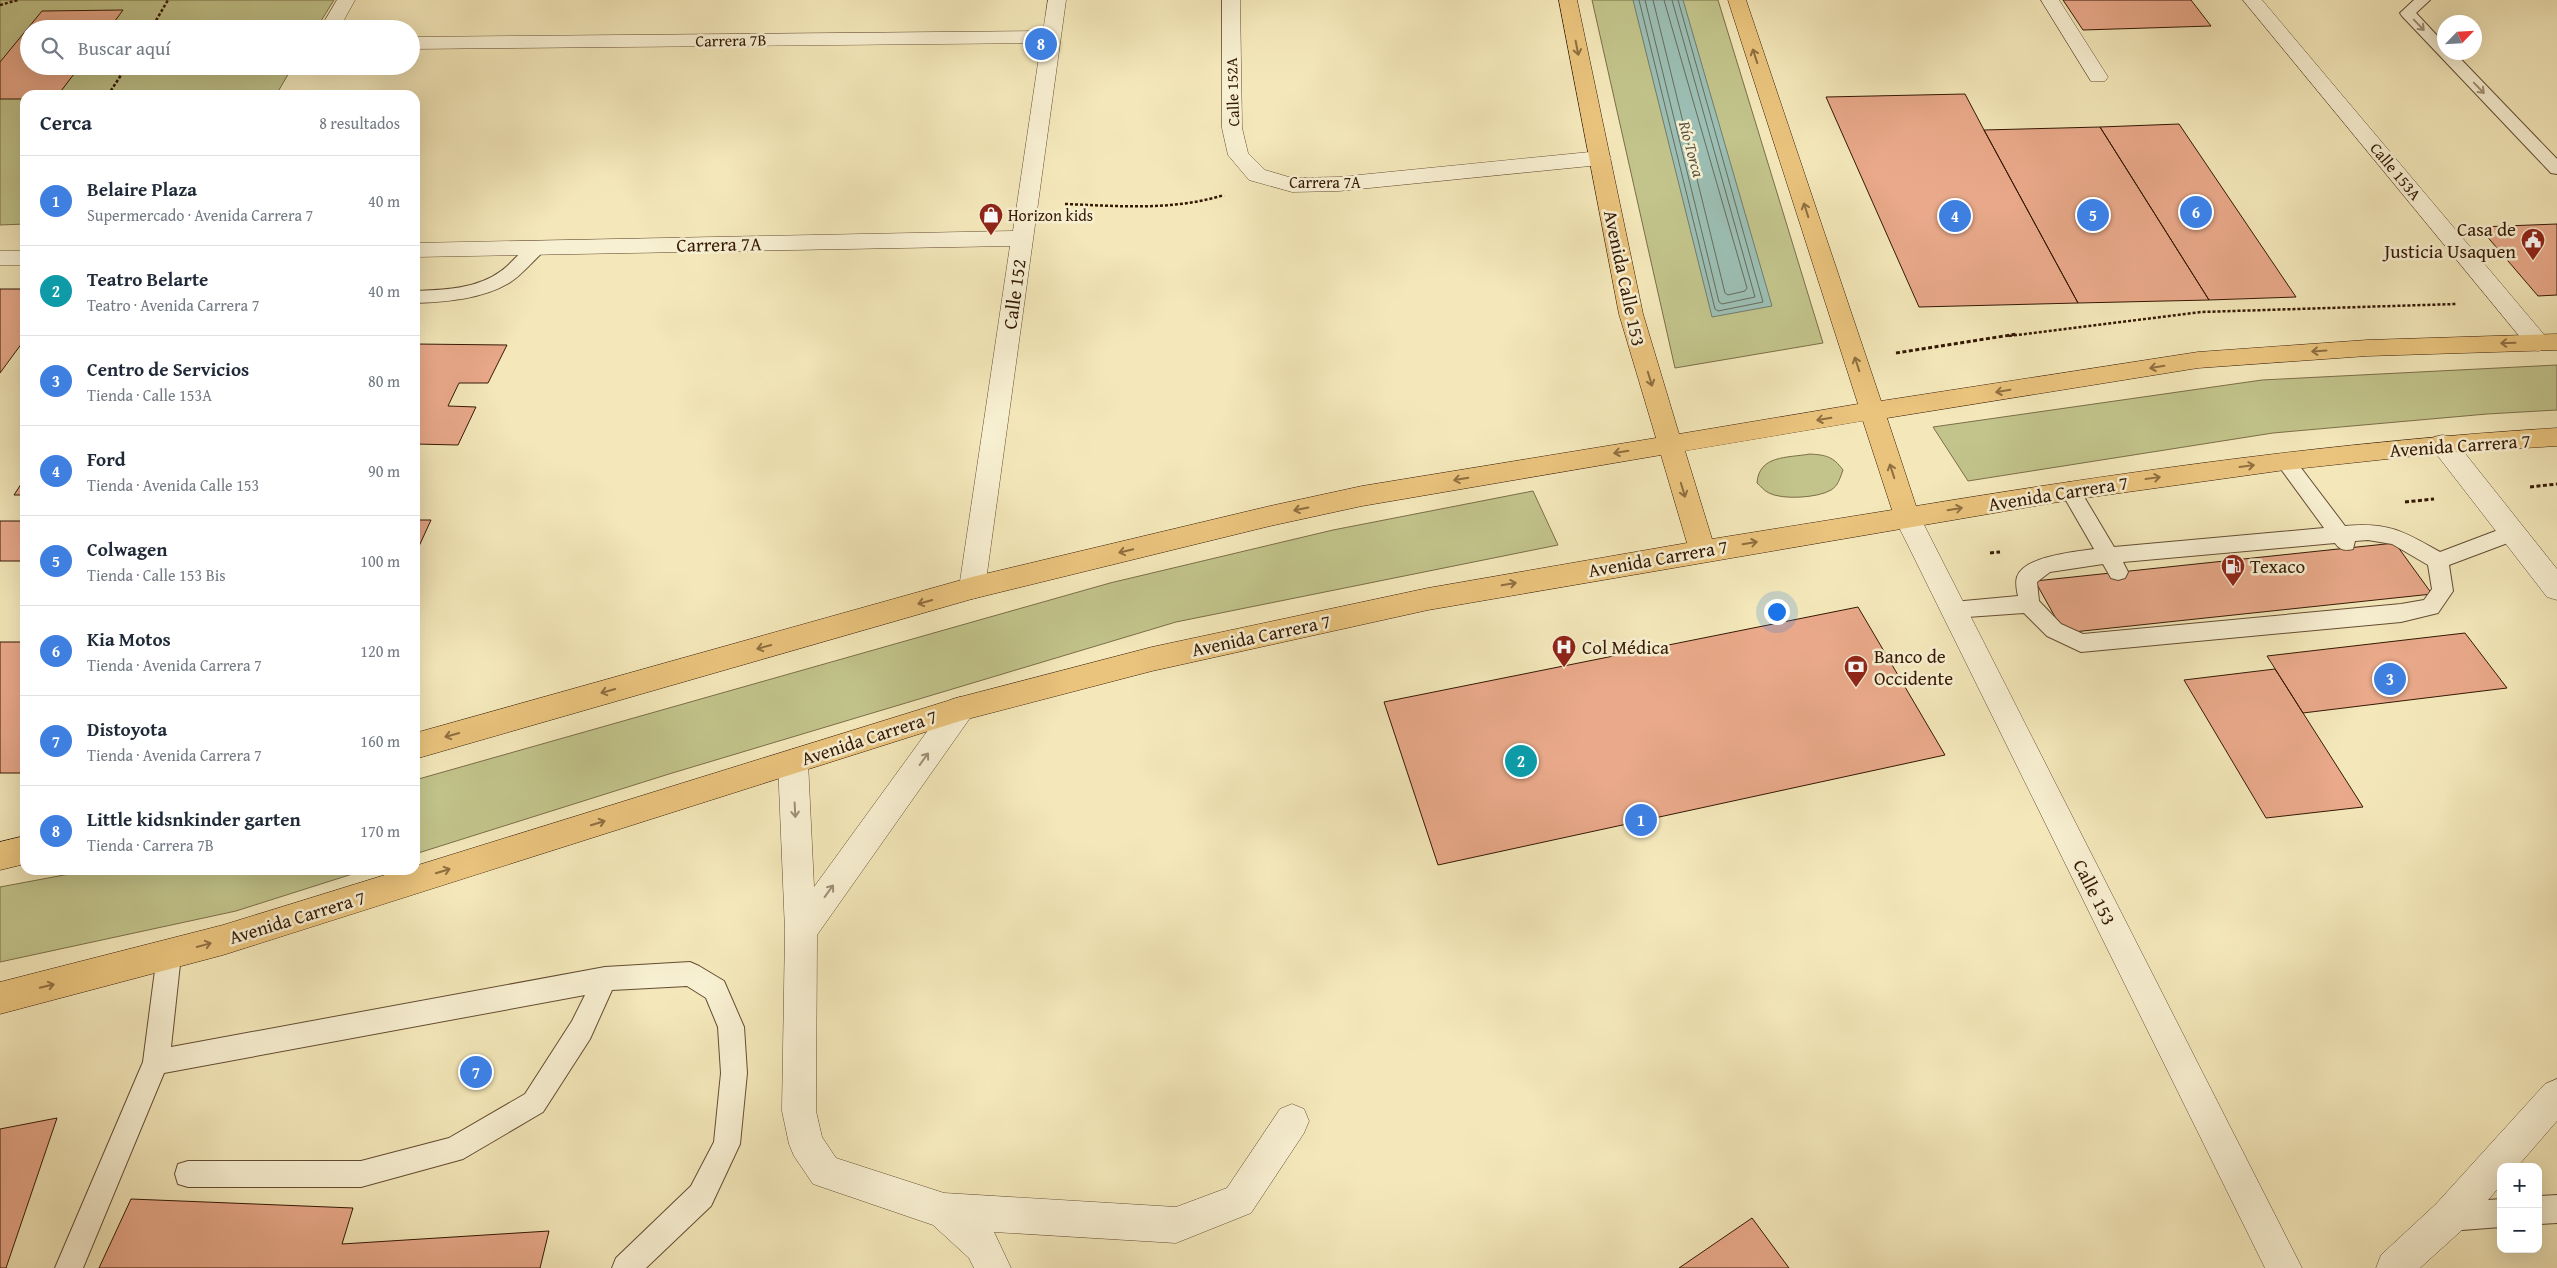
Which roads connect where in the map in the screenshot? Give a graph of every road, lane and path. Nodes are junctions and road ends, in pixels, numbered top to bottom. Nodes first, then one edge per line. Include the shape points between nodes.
1 (18, 0) edge
2 (168, 0) edge
3 (346, 0) edge
4 (1057, 0) edge
5 (1231, 0) edge
6 (1568, 0) edge
7 (1737, 0) edge
8 (2050, 0) edge
9 (2252, 0) edge
10 (2423, 0) edge
11 (0, 5) edge
12 (156, 20) edge
13 (334, 20) edge
14 (1051, 38) junction
15 (420, 43) edge
16 (2437, 44) edge
17 (2453, 60) edge
18 (121, 75) edge
19 (2098, 77) dead end
20 (111, 90) edge
21 (1600, 158) junction
22 (2557, 169) edge
23 (1257, 175) junction
24 (1027, 204) junction
25 (1022, 238) junction
26 (537, 248) junction
27 (420, 250) edge
28 (0, 258) edge
29 (20, 258) edge
30 (420, 297) edge
31 (2505, 302) junction
32 (2548, 342) edge
33 (1889, 355) dead end
34 (1872, 411) junction
35 (2557, 437) edge
36 (1669, 444) junction
37 (2443, 444) junction
38 (2285, 461) junction
39 (2070, 490) junction
40 (1907, 517) junction
41 (2514, 532) junction
42 (2344, 541) junction
43 (1702, 551) junction
44 (2438, 561) junction
45 (2114, 564) junction
46 (972, 588) junction
47 (2557, 589) edge
48 (2029, 604) junction
49 (1953, 610) junction
50 (960, 709) junction
51 (420, 745) edge
52 (793, 762) junction
53 (20, 851) edge
54 (0, 856) edge
55 (801, 931) junction
56 (169, 955) junction
57 (605, 979) junction
58 (0, 998) edge
59 (156, 1062) junction
60 (2557, 1096) edge
61 (1292, 1120) dead end
62 (188, 1174) dead end
63 (2557, 1208) edge
64 (2542, 1210) edge
65 (944, 1211) junction
66 (2497, 1213) edge
67 (2449, 1217) junction
68 (69, 1268) edge
69 (626, 1268) edge
70 (993, 1268) edge
71 (2284, 1268) edge
72 (2394, 1268) edge

1 - 11 path
2 - 12 path
3 - 13 street
4 - 14 street, Calle 152
5 - 23 street, Calle 152A via 1232,128 1238,155
6 -> 21 main road, Avenida Calle 153
34 -> 7 main road
8 - 19 street
9 - 31 street, Calle 153A
10 -> 16 lane via 2407,13
14 - 15 street, Carrera 7B
14 - 24 street, Calle 152
17 -> 22 lane
18 - 20 path
21 - 23 street, Carrera 7A via 1339,184 1292,185
21 -> 36 main road, Avenida Calle 153 via 1631,314
23 - 24 path via 1229,193 1202,204
24 - 25 street, Calle 152
25 - 26 street, Carrera 7A
25 - 46 street, Calle 152
26 - 27 street, Carrera 7A
26 - 30 lane via 502,279 477,288
28 - 29 street
31 - 32 street, Calle 153A
31 - 33 path via 2202,312 2046,330
32 -> 34 main road via 2368,348 2198,360
34 -> 36 main road
40 -> 34 main road
35 - 37 main road, Avenida Carrera 7
36 -> 43 main road, Avenida Calle 153
36 -> 46 main road via 1362,496
37 - 38 main road, Avenida Carrera 7
37 - 41 street
39 -> 38 main road, Avenida Carrera 7
38 - 42 lane
40 -> 39 main road, Avenida Carrera 7
39 - 45 lane
43 -> 40 main road, Avenida Carrera 7
40 - 49 street, Calle 153
41 - 44 lane
41 - 47 street
42 - 44 lane via 2368,532 2397,537
42 - 45 lane
50 -> 43 main road, Avenida Carrera 7 via 1152,659 1419,601
44 - 48 lane via 2443,591 2431,607 2395,606 2155,631 2082,643 2054,630
45 - 48 lane via 2045,565 2026,579
46 -> 51 main road
48 - 49 lane
49 - 71 street, Calle 153
50 - 52 main road, Avenida Carrera 7
55 -> 50 street
52 -> 55 street
56 -> 52 main road, Avenida Carrera 7
53 - 54 main road
55 - 65 street via 799,1112 806,1144 825,1172
58 -> 56 main road, Avenida Carrera 7
56 - 59 lane
57 - 59 lane
57 - 62 lane via 581,1030 534,1103 454,1150 361,1174
57 - 69 lane via 690,974 715,990 731,1027 734,1073 727,1144 701,1196
59 - 68 lane
60 - 67 street
61 - 65 street via 1239,1201 1176,1225
63 - 64 lane
65 - 70 street via 982,1245
66 - 67 lane
67 - 72 street

